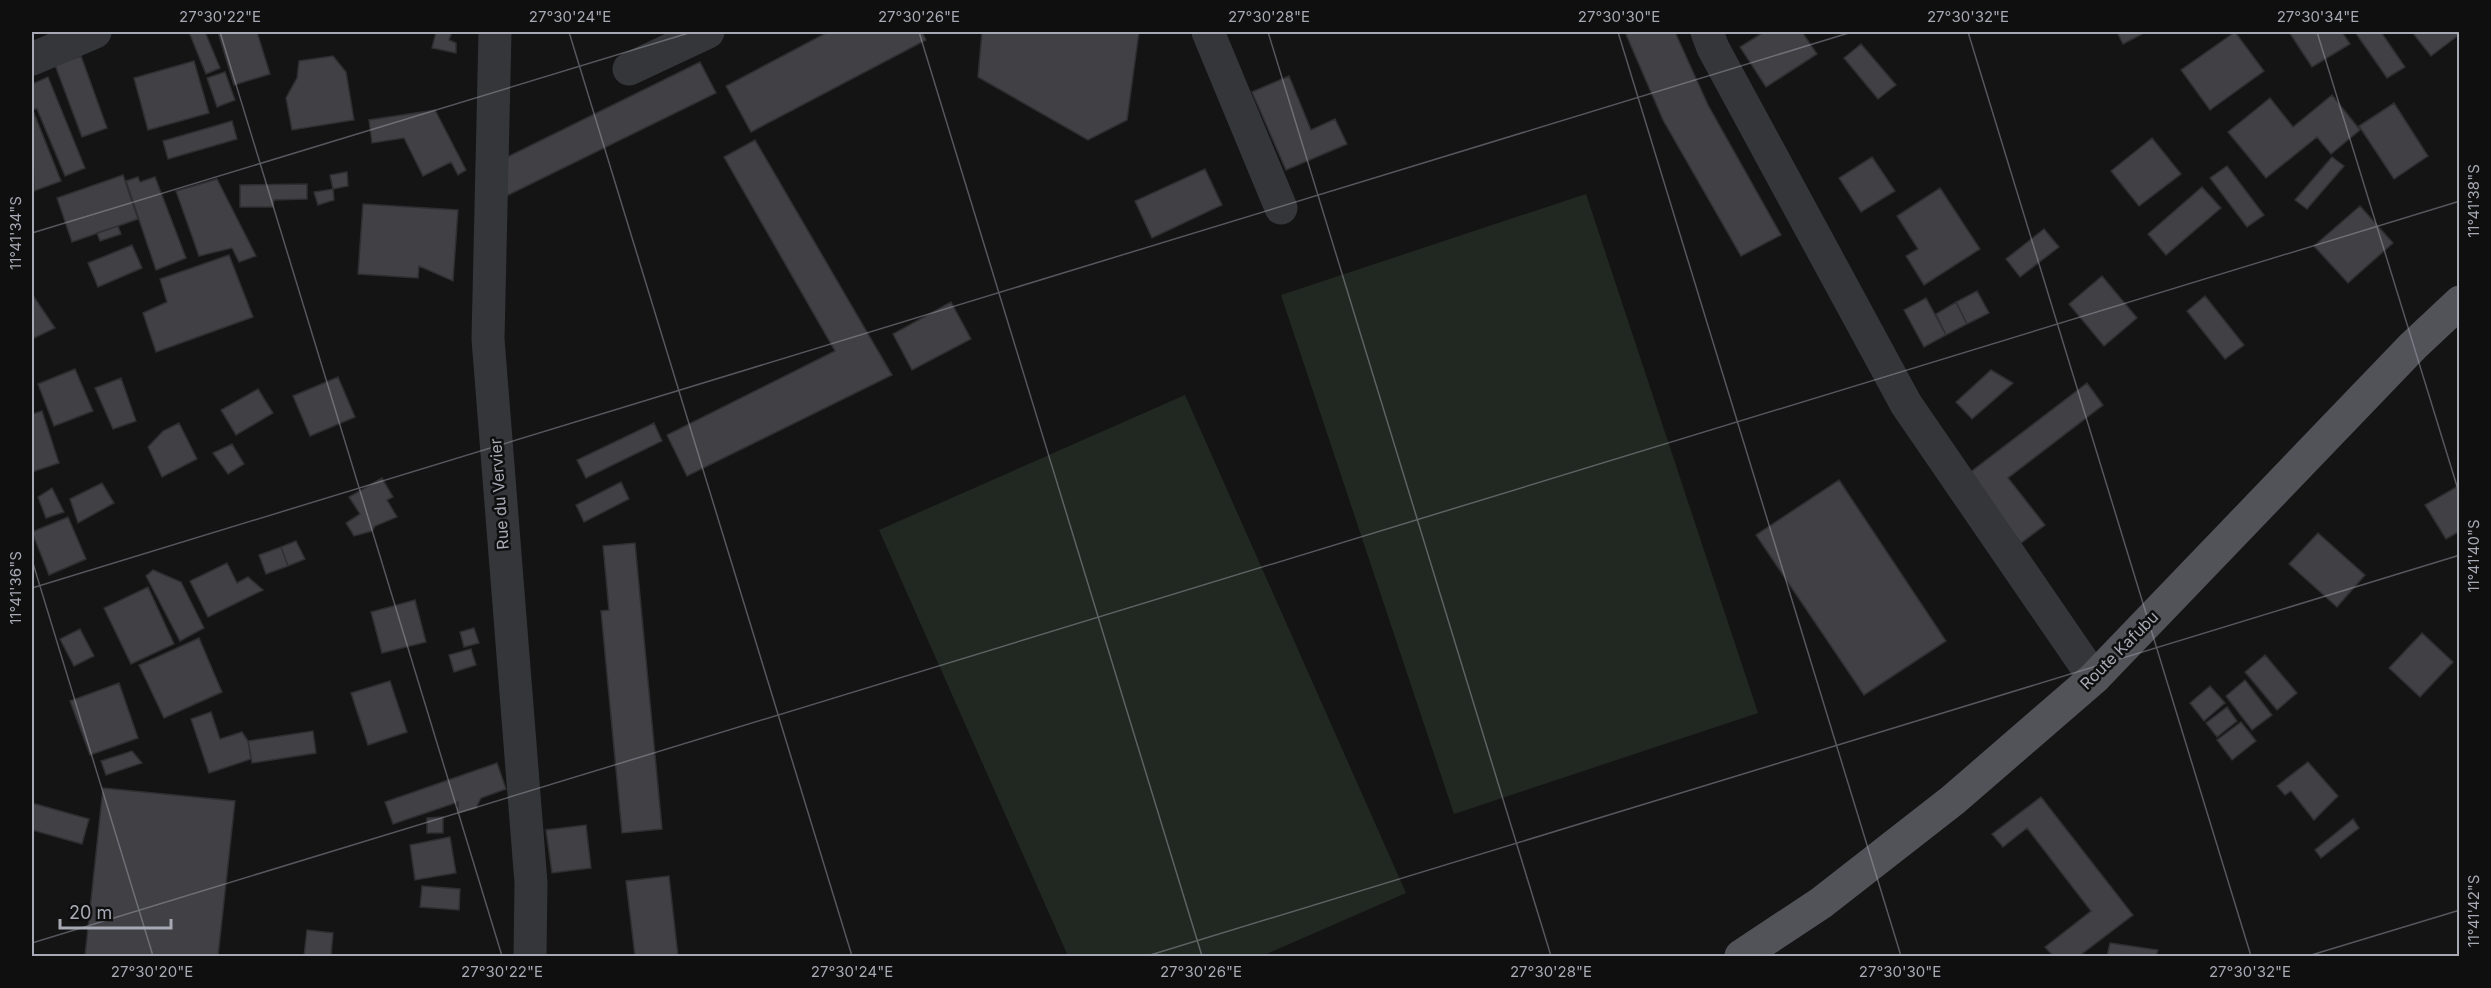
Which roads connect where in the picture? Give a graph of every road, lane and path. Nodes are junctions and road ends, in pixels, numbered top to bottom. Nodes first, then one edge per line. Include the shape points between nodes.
1 (95, 32) edge
2 (495, 32) edge
3 (708, 32) edge
4 (1208, 32) edge
5 (1707, 32) edge
6 (32, 59) edge
7 (629, 69) dead end
8 (1281, 208) dead end
9 (2460, 302) edge
10 (2094, 678) junction
11 (530, 957) edge
12 (1741, 957) edge

1 - 6 street
2 - 11 street, Rue du Vervier via 488,339 531,883
3 - 7 street
4 - 8 street
5 - 10 street via 1906,404
9 - 10 main road, Route Kafubu via 2405,354
10 - 12 main road, Route Kafubu via 1953,800 1821,903

